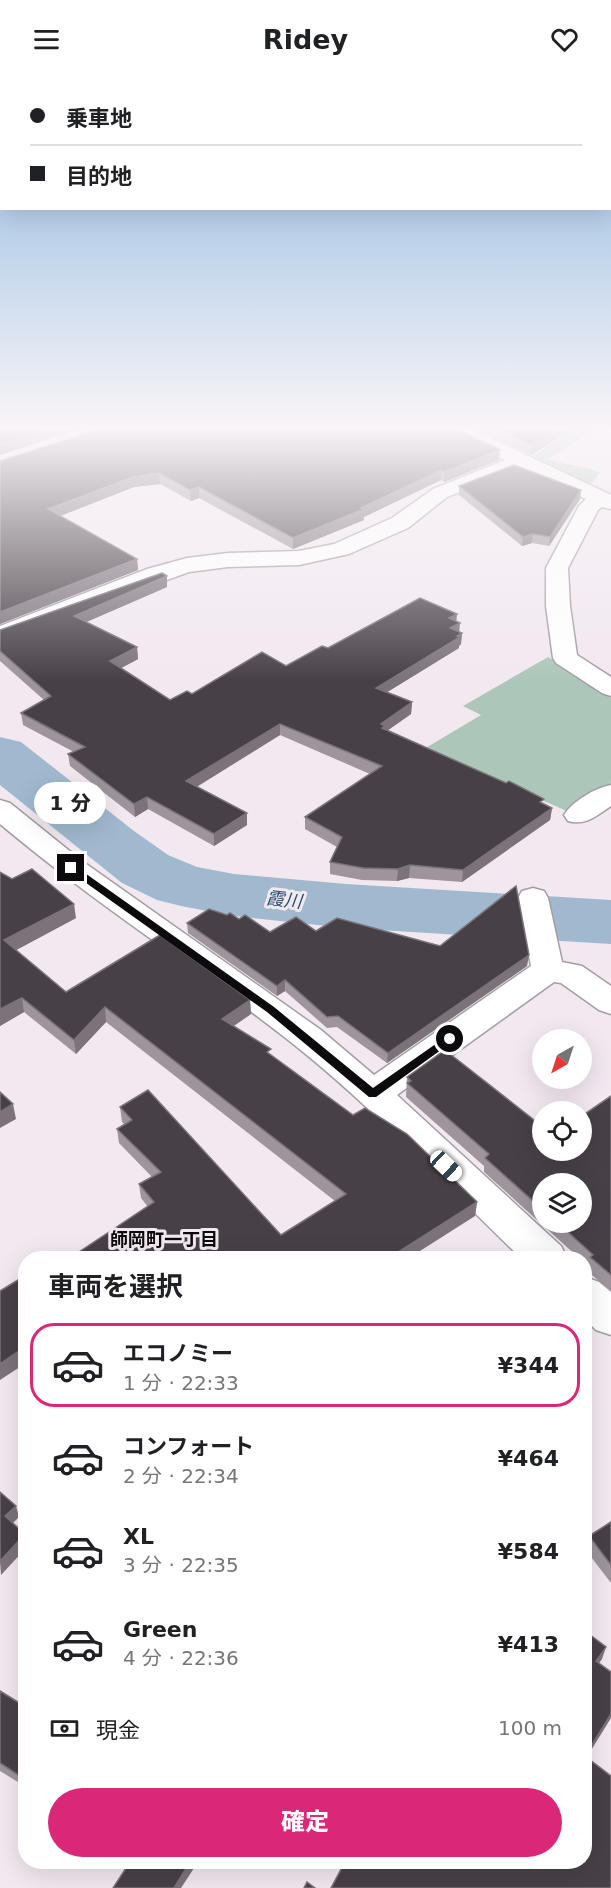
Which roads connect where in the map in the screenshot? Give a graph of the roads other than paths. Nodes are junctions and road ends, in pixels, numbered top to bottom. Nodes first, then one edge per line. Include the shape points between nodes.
1 (415, 511) edge
2 (586, 511) edge
3 (0, 634) edge
4 (611, 688) edge
5 (611, 794) edge
6 (0, 809) edge
7 (578, 815) dead end
8 (533, 898) dead end
9 (548, 970) junction
10 (611, 1002) edge
11 (373, 1094) junction
12 (540, 1251) edge
13 (592, 1300) edge
14 (611, 1317) edge

1 - 3 street via 400,523 341,549 299,558 187,565
2 - 4 street via 557,568 565,658
5 - 7 street
6 - 11 street via 132,913 270,1010
8 - 9 street
9 - 10 street via 570,974
9 - 11 street
11 - 12 street
13 - 14 street

